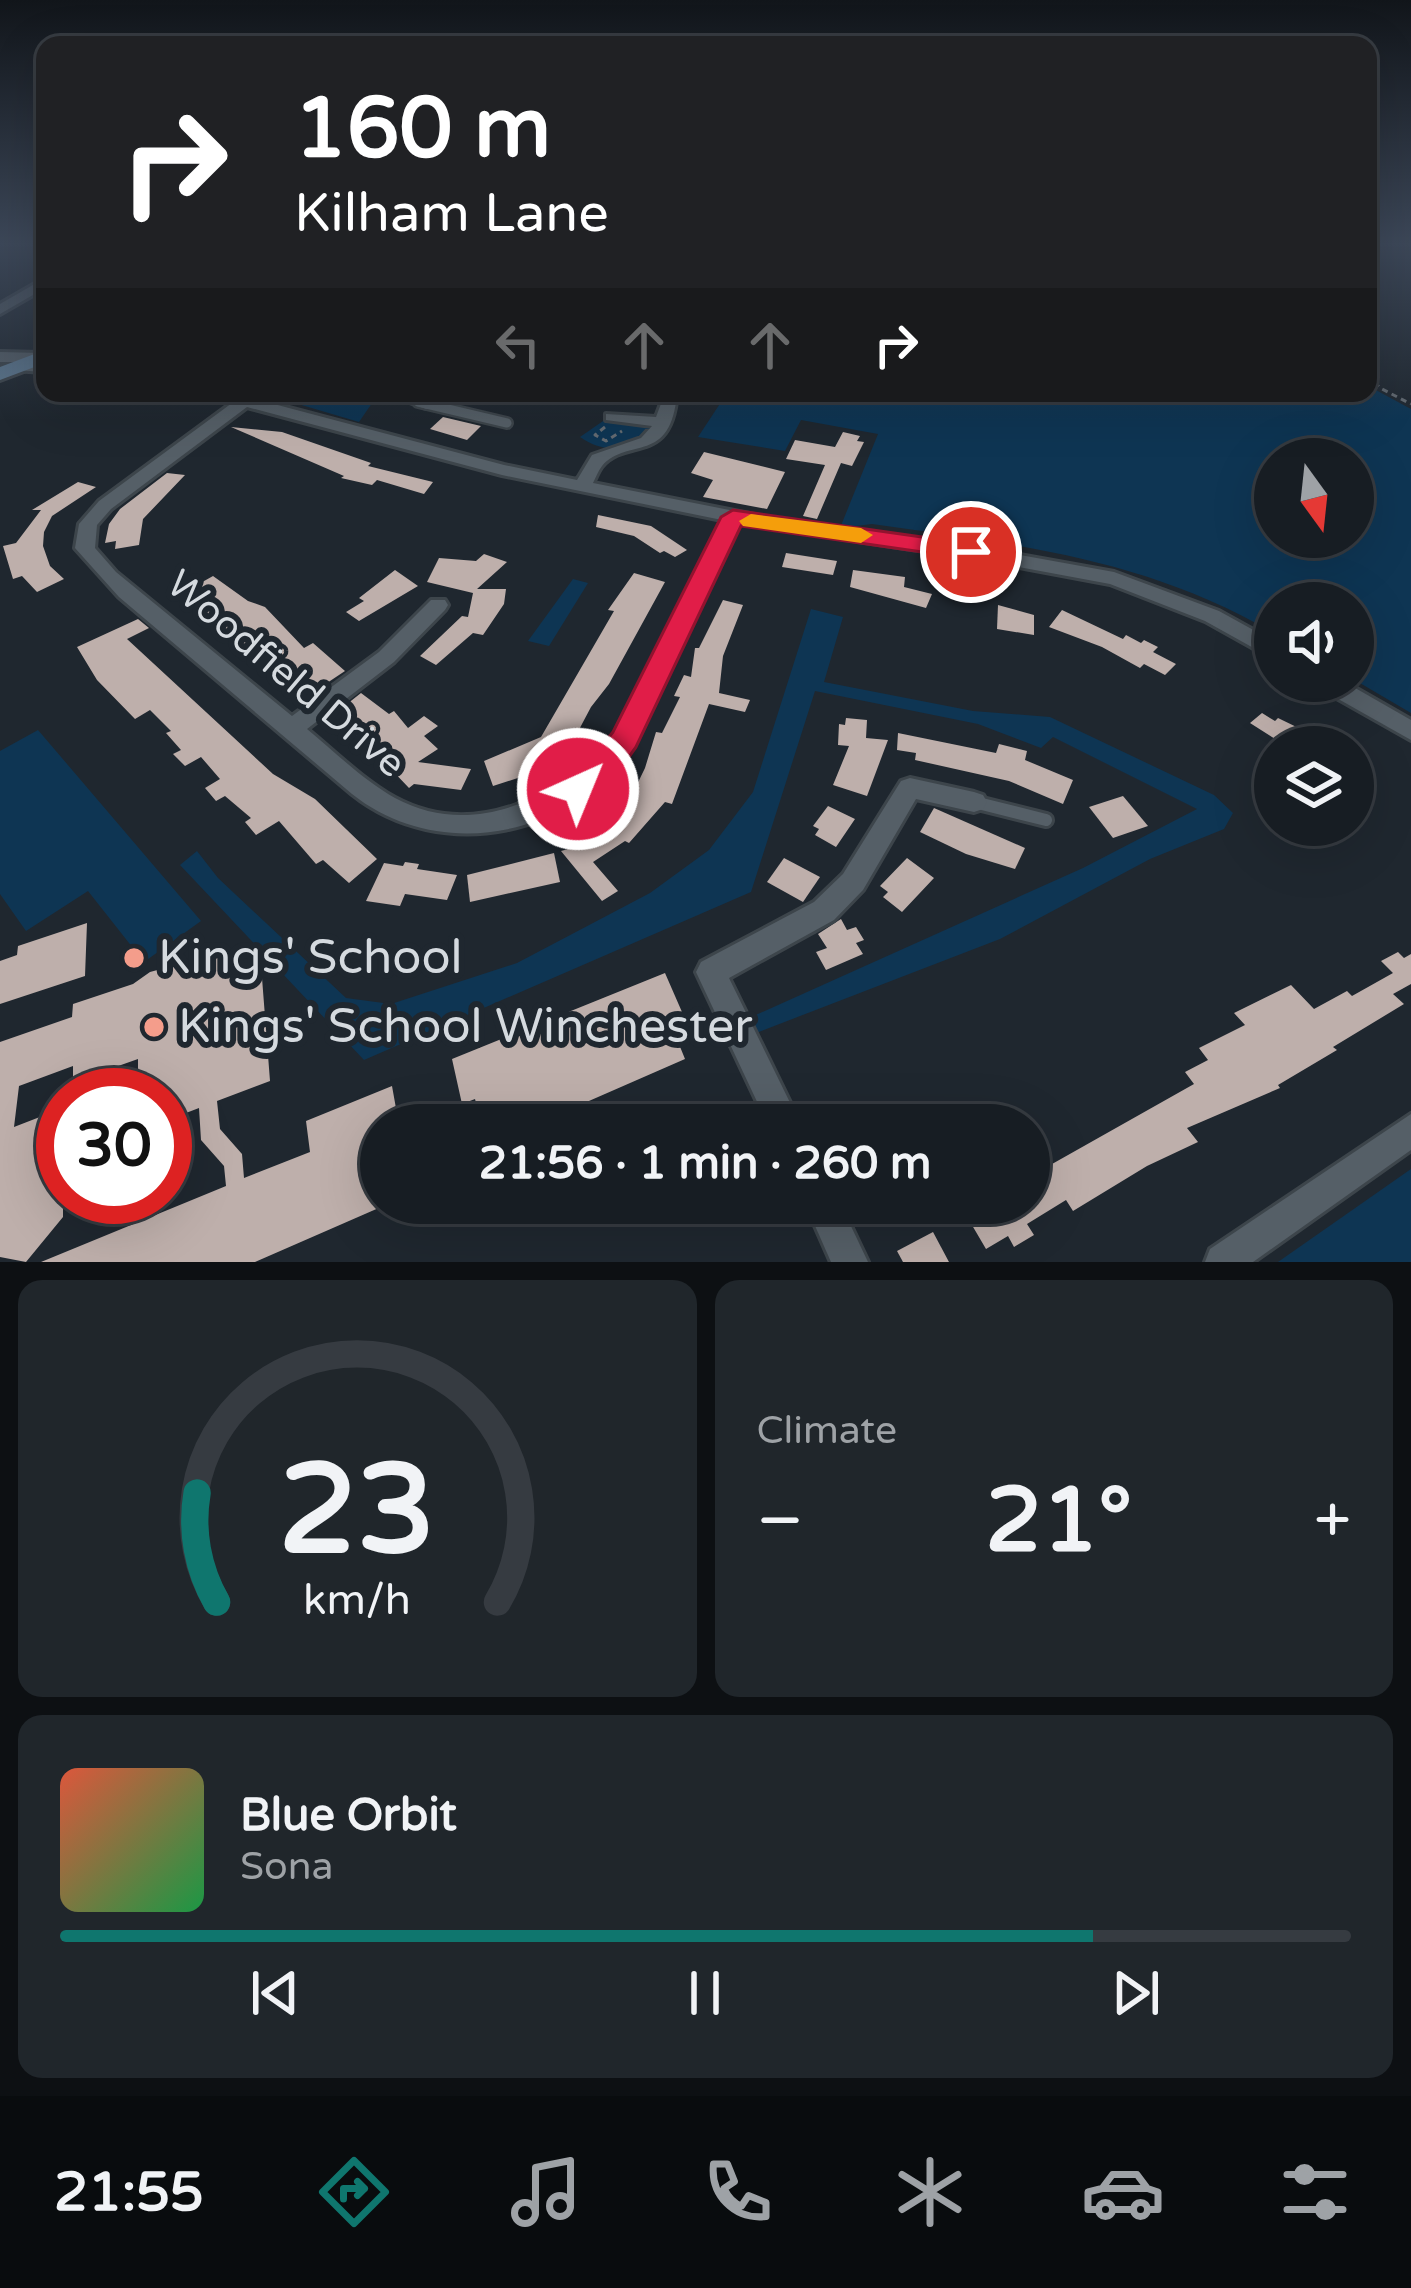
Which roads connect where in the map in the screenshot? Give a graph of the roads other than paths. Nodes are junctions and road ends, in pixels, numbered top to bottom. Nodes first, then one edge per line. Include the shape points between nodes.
1 (36, 361) edge
2 (4, 366) edge
3 (244, 402) edge
4 (258, 402) edge
5 (417, 402) edge
6 (669, 402) edge
7 (612, 417) dead end
8 (663, 422) junction
9 (507, 423) dead end
10 (583, 485) junction
11 (733, 517) junction
12 (439, 605) dead end
13 (1254, 640) edge
14 (1361, 702) edge
15 (290, 728) junction
16 (1411, 731) edge
17 (974, 802) joint
18 (1046, 820) dead end
19 (774, 1104) edge
20 (1411, 1130) edge
21 (832, 1224) edge
22 (850, 1262) edge
23 (1223, 1262) edge

1 - 2 main road
3 - 15 street, Woodfield Drive via 105,506 84,542 94,561
4 - 10 street via 432,455
5 - 9 lane
6 - 8 street
7 - 8 street
8 - 10 street via 646,445 598,459
10 - 11 street
11 - 13 street via 1114,578
11 - 15 street, Woodfield Drive via 625,739 603,768 558,802 477,823 410,816 375,798
12 - 15 street via 367,677
14 - 16 street
17 - 18 lane
17 - 19 street via 910,788 853,882 824,911 711,972
20 - 23 street
21 - 22 street

